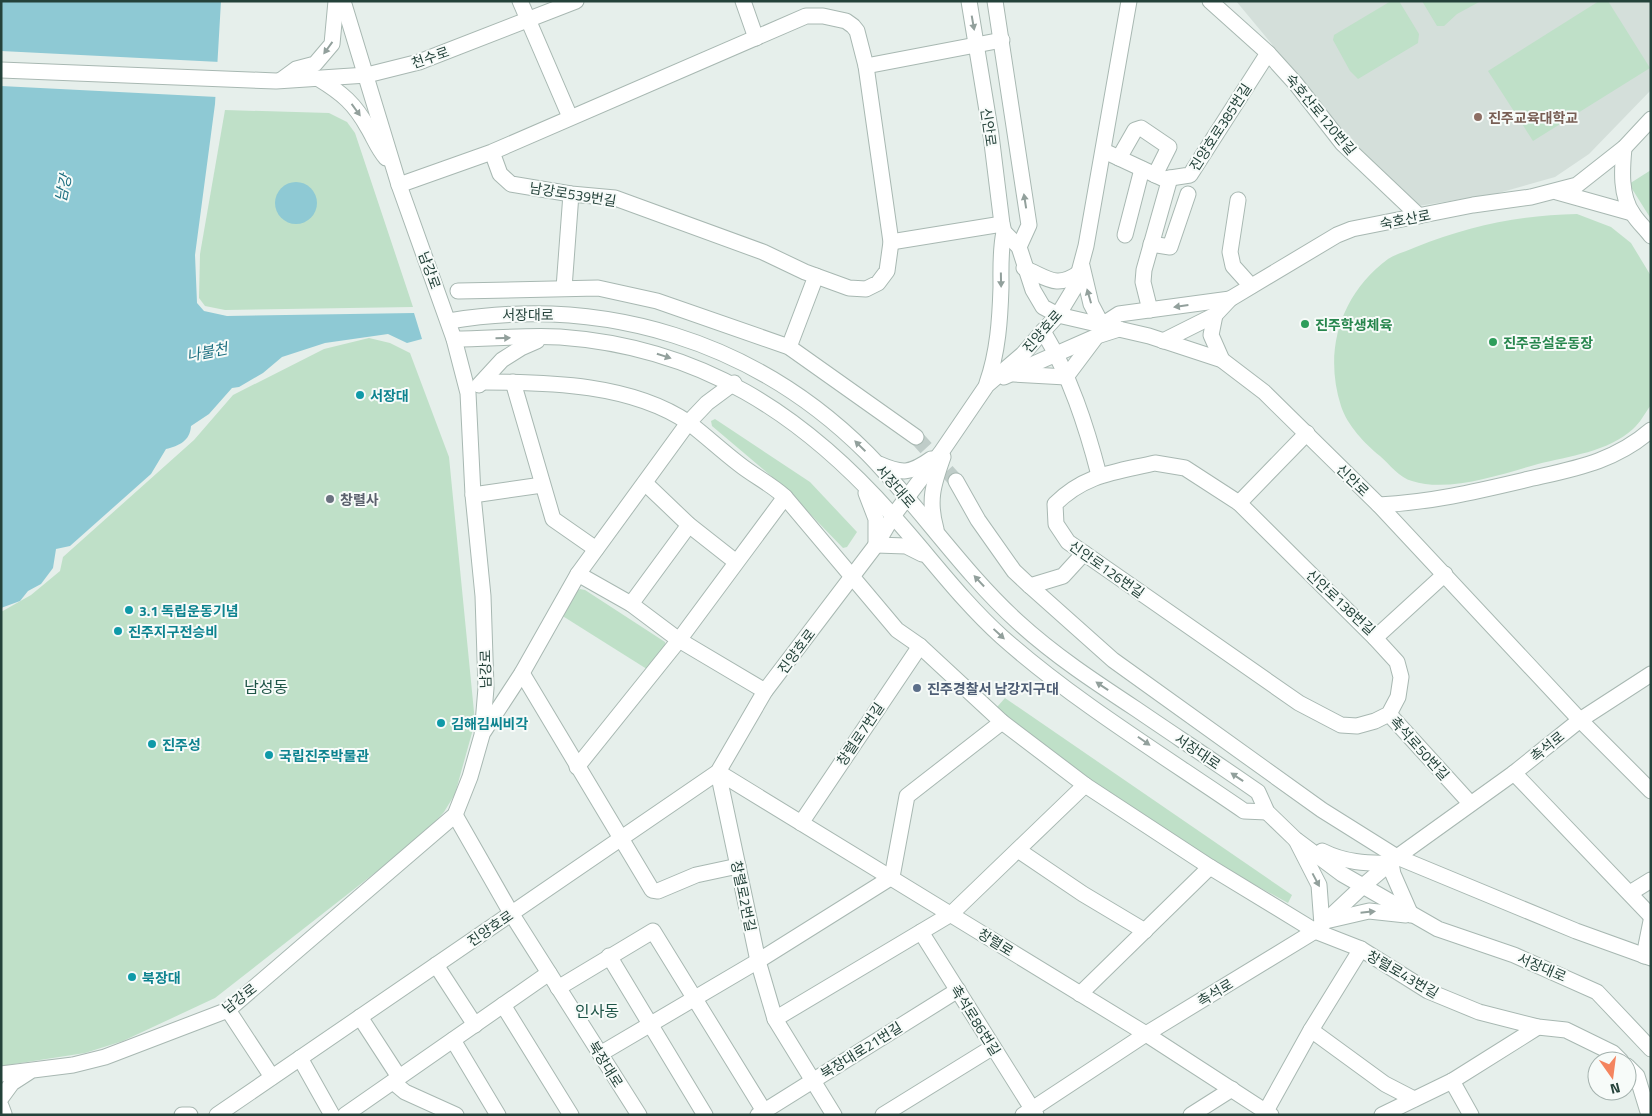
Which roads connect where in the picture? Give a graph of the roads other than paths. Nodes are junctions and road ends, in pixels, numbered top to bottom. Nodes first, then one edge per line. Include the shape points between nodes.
1 (336, 1) edge
2 (343, 1) edge
3 (520, 1) edge
4 (576, 1) edge
5 (743, 1) edge
6 (969, 1) edge
7 (995, 1) edge
8 (1129, 1) edge
9 (1210, 1) edge
10 (528, 22) junction
11 (756, 38) junction
12 (1002, 40) junction
13 (977, 45) junction
14 (1268, 53) junction
15 (866, 66) junction
16 (1, 70) edge
17 (367, 75) junction
18 (319, 79) junction
19 (278, 80) junction
20 (570, 117) junction
21 (1651, 119) edge
22 (1624, 148) junction
23 (1104, 151) junction
24 (492, 152) junction
25 (1119, 158) junction
26 (393, 165) junction
27 (1156, 174) junction
28 (399, 185) junction
29 (1557, 192) junction
30 (571, 194) junction
31 (1188, 194) dead end
32 (1238, 200) dead end
33 (1632, 213) junction
34 (1419, 216) junction
35 (1003, 228) junction
36 (1125, 235) dead end
37 (1651, 236) edge
38 (891, 242) junction
39 (1151, 244) junction
40 (1019, 247) junction
41 (1024, 268) junction
42 (1081, 269) junction
43 (816, 276) junction
44 (436, 284) junction
45 (1251, 286) junction
46 (564, 288) junction
47 (458, 291) junction
48 (1230, 299) junction
49 (1150, 310) junction
50 (488, 314) junction
51 (1058, 315) junction
52 (1215, 316) junction
53 (448, 321) junction
54 (1043, 331) junction
55 (1099, 331) junction
56 (545, 337) junction
57 (454, 339) junction
58 (1163, 341) junction
59 (789, 347) junction
60 (1056, 353) junction
61 (1222, 360) junction
62 (1010, 374) junction
63 (1066, 377) junction
64 (484, 382) junction
65 (513, 382) junction
66 (734, 384) junction
67 (987, 385) junction
68 (468, 393) junction
69 (688, 423) junction
70 (1651, 430) edge
71 (1307, 433) junction
72 (916, 437) tunnel mouth
73 (945, 448) junction
74 (876, 463) junction
75 (1099, 475) junction
76 (859, 480) junction
77 (956, 481) tunnel mouth
78 (645, 483) junction
79 (542, 485) junction
80 (473, 495) junction
81 (785, 497) junction
82 (906, 498) junction
83 (1239, 503) junction
84 (1379, 505) junction
85 (893, 516) junction
86 (689, 525) junction
87 (937, 532) junction
88 (876, 545) junction
89 (596, 549) junction
90 (1084, 554) junction
91 (928, 557) junction
92 (736, 562) junction
93 (578, 574) junction
94 (1445, 574) junction
95 (852, 577) junction
96 (1030, 586) junction
97 (631, 604) junction
98 (1375, 638) junction
99 (679, 640) junction
100 (920, 646) junction
101 (522, 673) junction
102 (1651, 674) edge
103 (765, 691) junction
104 (1389, 714) junction
105 (1580, 720) junction
106 (1002, 722) junction
107 (482, 735) junction
108 (577, 767) junction
109 (718, 772) junction
110 (1514, 773) junction
111 (1085, 785) junction
112 (1651, 791) edge
113 (1470, 803) junction
114 (1267, 812) junction
115 (456, 816) junction
116 (801, 823) junction
117 (620, 839) junction
118 (1295, 839) junction
119 (1018, 850) junction
120 (1394, 860) junction
121 (738, 866) junction
122 (1210, 867) junction
123 (892, 877) junction
124 (1651, 880) edge
125 (1362, 886) junction
126 (1630, 893) junction
127 (511, 913) junction
128 (951, 914) junction
129 (1410, 915) junction
130 (1651, 916) edge
131 (1651, 921) edge
132 (1321, 926) junction
133 (1145, 931) junction
134 (921, 932) junction
135 (1360, 949) junction
136 (609, 956) junction
137 (1647, 957) edge
138 (758, 960) junction
139 (436, 965) junction
140 (549, 973) junction
141 (558, 988) junction
142 (958, 990) junction
143 (1080, 994) junction
144 (695, 998) junction
145 (504, 1005) junction
146 (228, 1010) junction
147 (360, 1017) junction
148 (775, 1019) junction
149 (475, 1025) junction
150 (650, 1025) junction
151 (1538, 1028) junction
152 (1311, 1030) junction
153 (1146, 1034) junction
154 (452, 1040) junction
155 (993, 1047) junction
156 (1651, 1049) edge
157 (1609, 1051) edge
158 (600, 1054) junction
159 (300, 1058) junction
160 (32, 1070) junction
161 (1, 1074) edge
162 (1637, 1076) edge
163 (272, 1077) junction
164 (396, 1080) junction
165 (813, 1080) junction
166 (1452, 1081) junction
167 (1232, 1089) junction
168 (1, 1098) edge
169 (1414, 1099) junction
170 (1, 1106) edge
171 (634, 1113) edge
172 (761, 1113) edge
173 (1030, 1113) edge
174 (1269, 1113) edge
175 (3, 1114) edge
176 (182, 1115) edge
177 (190, 1115) edge
178 (217, 1115) edge
179 (332, 1115) edge
180 (345, 1115) edge
181 (456, 1115) edge
182 (498, 1115) edge
183 (570, 1115) edge
184 (704, 1115) edge
185 (834, 1115) edge
186 (883, 1115) edge
187 (1191, 1115) edge
188 (1382, 1115) edge
189 (1471, 1115) edge
190 (1649, 1115) edge

1 -> 19 street via 332,44 315,64 296,69
2 - 17 street, 남강로
3 - 10 street
4 - 10 street, 천수로
5 - 11 street
6 -> 13 street, 신안로
7 - 12 street, 신안로
8 - 23 street, 진양호로
9 - 14 street, 숙호산로120번길
10 - 17 street, 천수로 via 419,62
10 - 20 street
11 - 15 street via 806,16 846,21 857,31
11 - 20 street
12 - 13 street
40 -> 12 street, 신안로 via 1029,225
13 - 15 street
13 - 35 street, 신안로
14 - 27 street, 진양호로385번길 via 1190,175
14 - 34 street, 숙호산로120번길 via 1342,143
15 - 38 street
16 - 19 street, 천수로
17 - 18 street, 천수로
17 - 26 street, 남강로
18 - 19 street, 천수로
18 -> 26 street via 344,94 367,125 380,152
20 - 24 street
21 - 22 street, 숙호산로
22 - 29 street, 숙호산로 via 1577,185
22 - 33 street via 1623,184
23 - 25 street
23 - 42 street, 진양호로
24 - 28 street
24 - 30 street, 남강로539번길 via 500,174 511,184
25 - 27 street
25 - 27 street via 1135,130 1141,128 1169,147
26 - 28 street, 남강로
27 - 36 street
27 - 39 street
28 - 44 street, 남강로
29 - 33 street
29 - 34 street, 숙호산로
30 - 43 street, 남강로539번길 via 615,198 763,252
30 - 46 street
31 - 39 street via 1170,247
32 - 45 street via 1230,252 1233,266
33 - 37 street
34 - 45 street, 숙호산로 via 1352,229
35 - 38 street
35 - 40 street
35 -> 67 street, 신안로 via 1000,318 994,364
38 - 43 street, 남강로539번길 via 886,271 878,283 866,289 849,288
39 - 49 street via 1143,282
40 - 41 street
41 - 42 street via 1051,281 1067,282
41 - 51 street via 1043,307
42 - 51 street, 진양호로
55 -> 42 street
43 - 59 street
44 - 47 street
44 - 53 street, 남강로
45 - 48 street, 숙호산로
46 - 47 street, 남강로
46 - 59 street, 남강로 via 598,288 658,300
47 - 50 street
48 -> 49 street
48 - 52 street, 숙호산로
49 - 55 street via 1119,314
50 - 53 street, 서장대로
74 -> 50 street, 서장대로 via 805,401 723,352 690,338 608,318
51 - 54 street, 진양호로
51 - 55 street
52 - 58 street, 숙호산로
52 - 61 street via 1211,334
53 - 57 street, 남강로
54 - 60 street
54 - 67 street, 진양호로 via 1023,354
55 - 58 street, 신안로 via 1119,329
55 - 60 street
55 - 63 street
57 -> 56 street, 서장대로
56 - 64 street via 502,360
56 -> 66 street, 서장대로 via 635,347
57 - 68 street, 남강로
58 - 61 street, 신안로
59 - 72 street
60 - 62 street
60 - 63 street
61 - 71 street, 신안로 via 1264,392
62 - 63 street
62 - 67 street
63 - 75 street via 1089,436
64 - 65 street
64 - 68 street
65 - 69 street via 574,385 645,401
65 - 79 street
66 - 69 street via 707,403
66 - 76 street, 서장대로 via 790,418
67 - 73 street, 진양호로
68 - 80 street, 남강로
69 - 78 street
69 - 81 street
70 - 84 street via 1633,445 1591,464 1448,499
71 - 83 street
71 - 84 street, 신안로
73 - 74 street via 918,468 908,471 896,472
73 - 82 street, 진양호로
73 - 87 street via 932,493 931,511
74 - 82 street, 서장대로
75 - 83 street, 신안로126번길 via 1155,463 1185,468
75 - 90 street, 신안로126번길 via 1067,492 1055,504 1056,524 1068,542
76 - 85 street, 서장대로
76 - 88 street via 876,519
77 - 96 street via 978,520 1014,571
78 - 86 street
78 - 89 street
79 - 80 street
79 - 89 street via 553,519
80 - 107 street, 남강로 via 483,596 486,671
81 - 92 street
81 - 95 street
82 - 85 street, 진양호로
82 - 87 street, 서장대로
83 - 98 street, 신안로138번길
84 - 94 street, 신안로
85 - 88 street, 진양호로
85 - 91 street, 서장대로
86 - 92 street
86 - 97 street
114 -> 87 street, 서장대로 via 1258,792 1060,659 975,578
88 - 91 street via 906,546
88 - 95 street, 진양호로
89 - 93 street
90 - 96 street via 1064,576
90 - 104 street, 신안로126번길 via 1328,720 1357,726
91 -> 114 street, 서장대로 via 958,594 1048,675 1244,811
92 - 99 street
93 - 97 street
93 - 101 street
94 - 98 street, 신안로138번길
94 - 105 street, 신안로
95 - 100 street via 897,630
95 - 103 street, 진양호로
96 - 120 street via 1112,660
97 - 99 street
98 - 104 street, 촉석로50번길 via 1397,662 1401,677 1398,697
99 - 103 street
99 - 108 street
100 - 106 street
100 - 116 street, 창렬로7번길
101 - 107 street
101 - 108 street
102 - 105 street, 촉석로
103 - 109 street, 진양호로
104 - 113 street, 촉석로50번길
105 - 110 street, 촉석로
105 - 112 street, 신안로
106 - 111 street
106 - 123 street via 907,796
107 - 115 street, 남강로
108 - 117 street
109 - 116 street, 창렬로
109 - 117 street, 진양호로
109 - 121 street, 창렬로2번길
110 - 113 street, 촉석로
110 - 126 street
111 - 119 street
111 - 122 street
113 - 120 street, 촉석로
114 - 118 street, 서장대로
115 - 127 street, 북장대로
115 - 146 street, 남강로
116 - 123 street, 창렬로
117 - 121 street via 652,890 658,892 705,872
117 - 127 street, 진양호로
118 - 120 street via 1336,858 1355,862
118 - 125 street, 서장대로
118 -> 132 street via 1319,885
119 - 128 street
119 - 133 street
120 - 125 street, 촉석로
120 - 129 street via 1393,874
120 - 137 street
121 - 138 street, 창렬로2번길
122 - 132 street
122 - 133 street
123 - 128 street, 창렬로
123 - 138 street
124 - 126 street
125 - 129 street, 서장대로
125 - 132 street, 촉석로
126 - 130 street
127 - 139 street, 진양호로
127 - 140 street, 북장대로
128 - 134 street
128 - 143 street, 창렬로
132 -> 129 street via 1369,911
129 - 156 street, 서장대로 via 1438,929 1514,955 1597,992
131 - 137 street
132 - 135 street
132 - 153 street, 촉석로
133 - 143 street
134 - 142 street, 촉석로86번길
134 - 148 street
135 - 151 street, 창렬로43번길 via 1428,991 1480,1012
135 - 152 street, 창렬로43번길
136 - 141 street
136 - 144 street, 북장대로21번길 via 653,930
136 - 150 street
138 - 144 street
138 - 148 street, 창렬로2번길
139 - 147 street, 진양호로
139 - 149 street
140 - 141 street, 북장대로
140 - 145 street
141 - 158 street, 북장대로
142 - 155 street, 촉석로86번길
142 - 165 street, 북장대로21번길
143 - 153 street, 창렬로
144 - 150 street
144 - 172 street, 북장대로21번길
145 - 149 street
145 - 183 street
146 - 160 street, 남강로 via 105,1057
146 - 163 street
147 - 159 street, 진양호로
147 - 164 street
148 - 165 street, 창렬로2번길
149 - 154 street
150 - 158 street
150 - 184 street
151 - 157 street, 창렬로43번길 via 1566,1030
151 - 166 street
152 - 169 street via 1385,1084
152 - 174 street, 창렬로43번길
153 - 167 street, 창렬로
153 - 173 street, 촉석로
154 - 164 street
154 - 182 street
155 - 173 street, 촉석로86번길
155 - 186 street
158 - 171 street, 북장대로
159 - 163 street, 진양호로
159 - 179 street
160 - 161 street, 남강로
160 - 168 street via 12,1083
162 - 190 street
163 - 178 street, 진양호로
164 - 180 street
164 - 181 street via 405,1092
165 - 172 street, 북장대로21번길
165 - 185 street, 창렬로2번길
166 - 169 street
166 - 189 street
167 - 174 street, 창렬로
167 - 187 street
169 - 188 street
170 - 175 street
176 - 177 street

